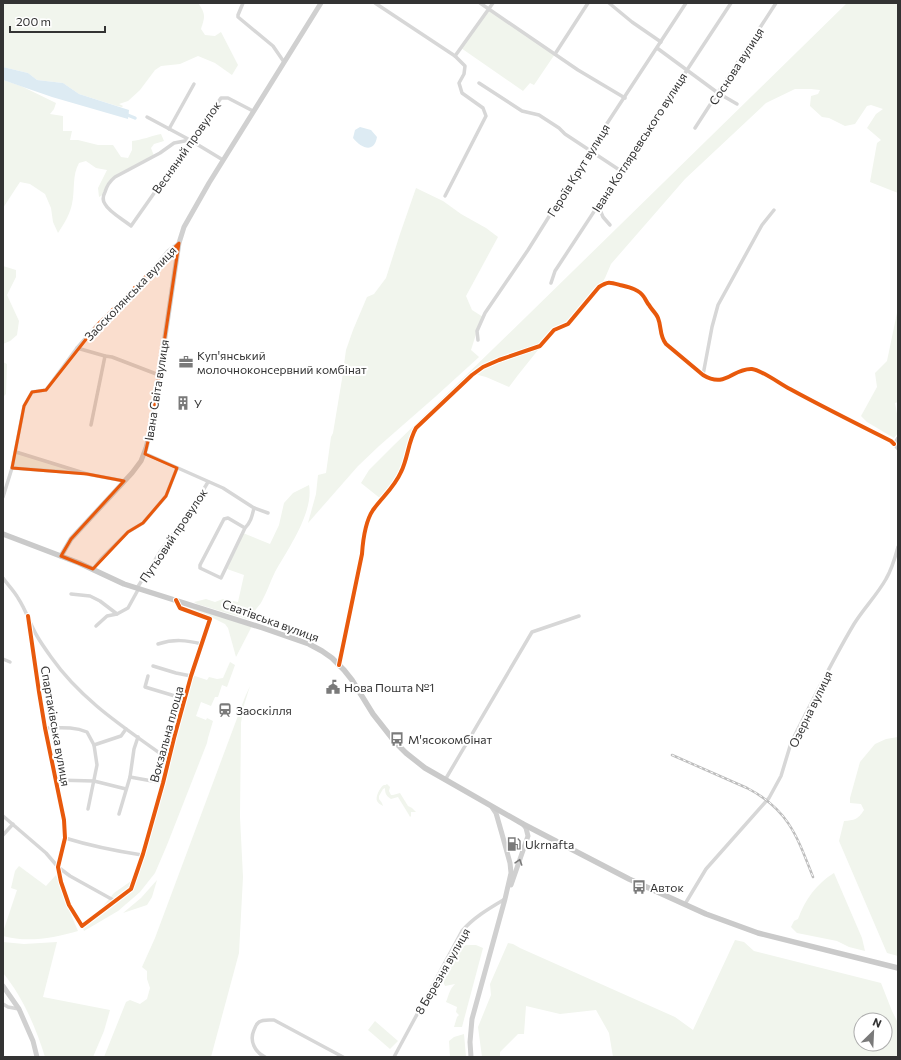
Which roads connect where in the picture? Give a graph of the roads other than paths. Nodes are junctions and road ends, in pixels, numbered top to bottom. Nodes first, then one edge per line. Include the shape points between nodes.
1 (243, 3) edge
2 (320, 3) edge
3 (375, 3) edge
4 (480, 3) edge
5 (493, 3) edge
6 (588, 3) edge
7 (609, 3) edge
8 (686, 3) edge
9 (731, 3) edge
10 (776, 3) edge
11 (488, 8) junction
12 (661, 42) junction
13 (657, 48) junction
14 (555, 54) junction
15 (455, 56) junction
16 (284, 62) junction
17 (687, 70) junction
18 (479, 83) dead end
19 (194, 84) dead end
20 (718, 93) junction
21 (625, 98) junction
22 (737, 104) dead end
23 (253, 112) junction
24 (147, 117) dead end
25 (695, 128) dead end
26 (169, 129) junction
27 (190, 140) junction
28 (590, 151) junction
29 (223, 160) junction
30 (621, 171) junction
31 (445, 196) dead end
32 (598, 205) junction
33 (774, 210) dead end
34 (610, 225) dead end
35 (179, 243) junction
36 (552, 283) dead end
37 (478, 340) dead end
38 (77, 348) junction
39 (105, 356) junction
40 (703, 374) junction
41 (159, 375) junction
42 (91, 425) dead end
43 (898, 438) edge
44 (894, 444) junction
45 (898, 449) edge
46 (16, 452) junction
47 (144, 454) junction
48 (12, 468) junction
49 (177, 468) junction
50 (87, 474) junction
51 (124, 482) junction
52 (208, 482) junction
53 (3, 497) edge
54 (254, 508) junction
55 (268, 513) dead end
56 (245, 528) junction
57 (3, 534) edge
58 (898, 547) edge
59 (61, 556) junction
60 (93, 569) junction
61 (3, 578) edge
62 (138, 588) junction
63 (71, 594) dead end
64 (176, 600) junction
65 (117, 614) junction
66 (28, 616) junction
67 (579, 616) dead end
68 (96, 626) dead end
69 (158, 644) dead end
70 (202, 644) junction
71 (3, 659) edge
72 (10, 662) dead end
73 (339, 665) junction
74 (153, 666) dead end
75 (148, 676) dead end
76 (191, 676) junction
77 (185, 699) junction
78 (45, 728) junction
79 (126, 729) junction
80 (138, 737) junction
81 (94, 745) junction
82 (168, 758) junction
83 (130, 777) junction
84 (55, 780) junction
85 (445, 780) junction
86 (94, 781) junction
87 (163, 783) junction
88 (126, 789) junction
89 (492, 807) junction
90 (88, 809) dead end
91 (119, 814) dead end
92 (3, 816) edge
93 (13, 824) junction
94 (523, 824) junction
95 (3, 835) edge
96 (65, 838) junction
97 (142, 855) junction
98 (58, 867) junction
99 (505, 899) junction
100 (115, 901) junction
101 (685, 904) junction
102 (898, 968) edge
103 (3, 986) edge
104 (3, 1004) edge
105 (19, 1009) junction
106 (37, 1057) edge
107 (265, 1057) edge
108 (343, 1057) edge
109 (394, 1057) edge
110 (471, 1057) edge

1 - 16 street via 238,17 273,46
2 - 16 street, Заосколянська вулиця
3 - 15 street
4 - 11 street
5 - 11 street
6 - 14 street
7 - 12 street
8 - 12 street, Героїв Крут вулиця
9 - 17 street, Івана Котляревського вулиця
10 - 20 street, Соснова вулиця
11 - 14 street
11 - 15 street
12 - 13 street, Героїв Крут вулиця
13 - 17 street
13 - 21 street, Героїв Крут вулиця
14 - 21 street
15 - 31 street via 465,66 459,83 462,93 483,108 486,116
16 - 23 street, Заосколянська вулиця
17 - 20 street
17 - 30 street, Івана Котляревського вулиця
18 - 28 street via 522,111 539,115
19 - 26 street
20 - 22 street
20 - 25 street, Соснова вулиця
21 - 28 street, Героїв Крут вулиця
23 - 27 street, Весняний провулок via 228,98 220,98
23 - 29 street, Заосколянська вулиця
24 - 26 street
26 - 27 street
27 - 27 street, Весняний провулок via 131,226 105,204 103,200 106,187 115,177 174,143
27 - 29 street
28 - 30 street
28 - 37 street, Героїв Крут вулиця via 485,313 477,331
29 - 35 street, Заосколянська вулиця via 184,227
30 - 32 street, Івана Котляревського вулиця
32 - 34 street
32 - 36 street, Івана Котляревського вулиця via 555,271
33 - 40 street via 762,225 718,305
35 - 38 street, Заосколянська вулиця via 168,251 139,285
35 - 41 street, Івана Світа вулиця
38 - 39 street
38 - 46 street, Заосколянська вулиця via 46,390 32,392 27,399
39 - 41 street
39 - 42 street
40 - 44 street via 716,380 752,369
40 - 73 street via 666,344 658,318 637,290 609,282 599,287 568,324 554,330 540,346 499,360 472,375 416,428 400,473 366,524
41 - 47 street, Івана Світа вулиця via 152,424
43 - 44 street
44 - 45 street
46 - 48 street, Заосколянська вулиця
46 - 50 street
47 - 49 street
47 - 51 street, Івана Світа вулиця
48 - 50 street
48 - 53 street, Заосколянська вулиця
49 - 52 street
49 - 60 street via 166,496 143,523 128,532
50 - 51 street
51 - 59 street, Івана Світа вулиця via 71,539
52 - 54 street via 223,488
52 - 62 street, Путьовий провулок
54 - 55 street
54 - 56 street via 252,518
56 - 56 street via 221,578 200,568 224,519 228,518
57 - 59 main road, Сватівська вулиця
58 - 101 street, Озерна вулиця via 887,578 837,653 796,733 776,787 706,869
59 - 60 main road, Сватівська вулиця
60 - 62 main road, Сватівська вулиця
61 - 66 street
62 - 64 main road, Сватівська вулиця
62 - 65 street, Путьовий провулок via 128,608
63 - 65 street via 90,596
64 - 70 street, Вокзальна площа via 180,608 210,619
64 - 73 main road, Сватівська вулиця via 310,644
65 - 68 street, Путьовий провулок via 107,616
66 - 78 street, Спартаківська вулиця
66 - 79 street via 37,637 70,681
67 - 85 street via 532,632
69 - 70 street via 187,640
70 - 76 street, Вокзальна площа
71 - 72 street
73 - 85 main road, Сватівська вулиця via 395,742 425,768
74 - 76 street
75 - 77 street via 145,687
76 - 77 street, Вокзальна площа
77 - 82 street, Вокзальна площа
78 - 81 street via 80,729 87,732
78 - 84 street, Спартаківська вулиця
79 - 80 street
79 - 81 street via 121,736
80 - 82 street
80 - 83 street
81 - 86 street via 97,765
82 - 87 street, Вокзальна площа
83 - 87 street
83 - 88 street
84 - 86 street
84 - 96 street, Спартаківська вулиця via 64,820
85 - 89 main road, Сватівська вулиця
86 - 88 street
86 - 90 street
87 - 97 street, Вокзальна площа
88 - 91 street
89 - 94 main road, Сватівська вулиця
89 - 99 street via 510,863 511,873
92 - 93 street
93 - 95 street
93 - 98 street
99 -> 94 street via 528,836
94 - 101 main road, Сватівська вулиця via 629,879
96 - 97 street
96 - 98 street, Спартаківська вулиця
97 - 100 street, Вокзальна площа via 131,889
98 - 100 street
98 - 100 street, Вокзальна площа via 69,905 82,926
99 - 109 street, 8 Березня вулиця via 471,921 462,930
99 - 110 street via 472,1019
101 - 102 main road, Сватівська вулиця via 758,933
103 - 105 street
104 - 105 street
105 - 106 street
107 - 108 street via 255,1048 252,1035 259,1022 267,1020 274,1020

